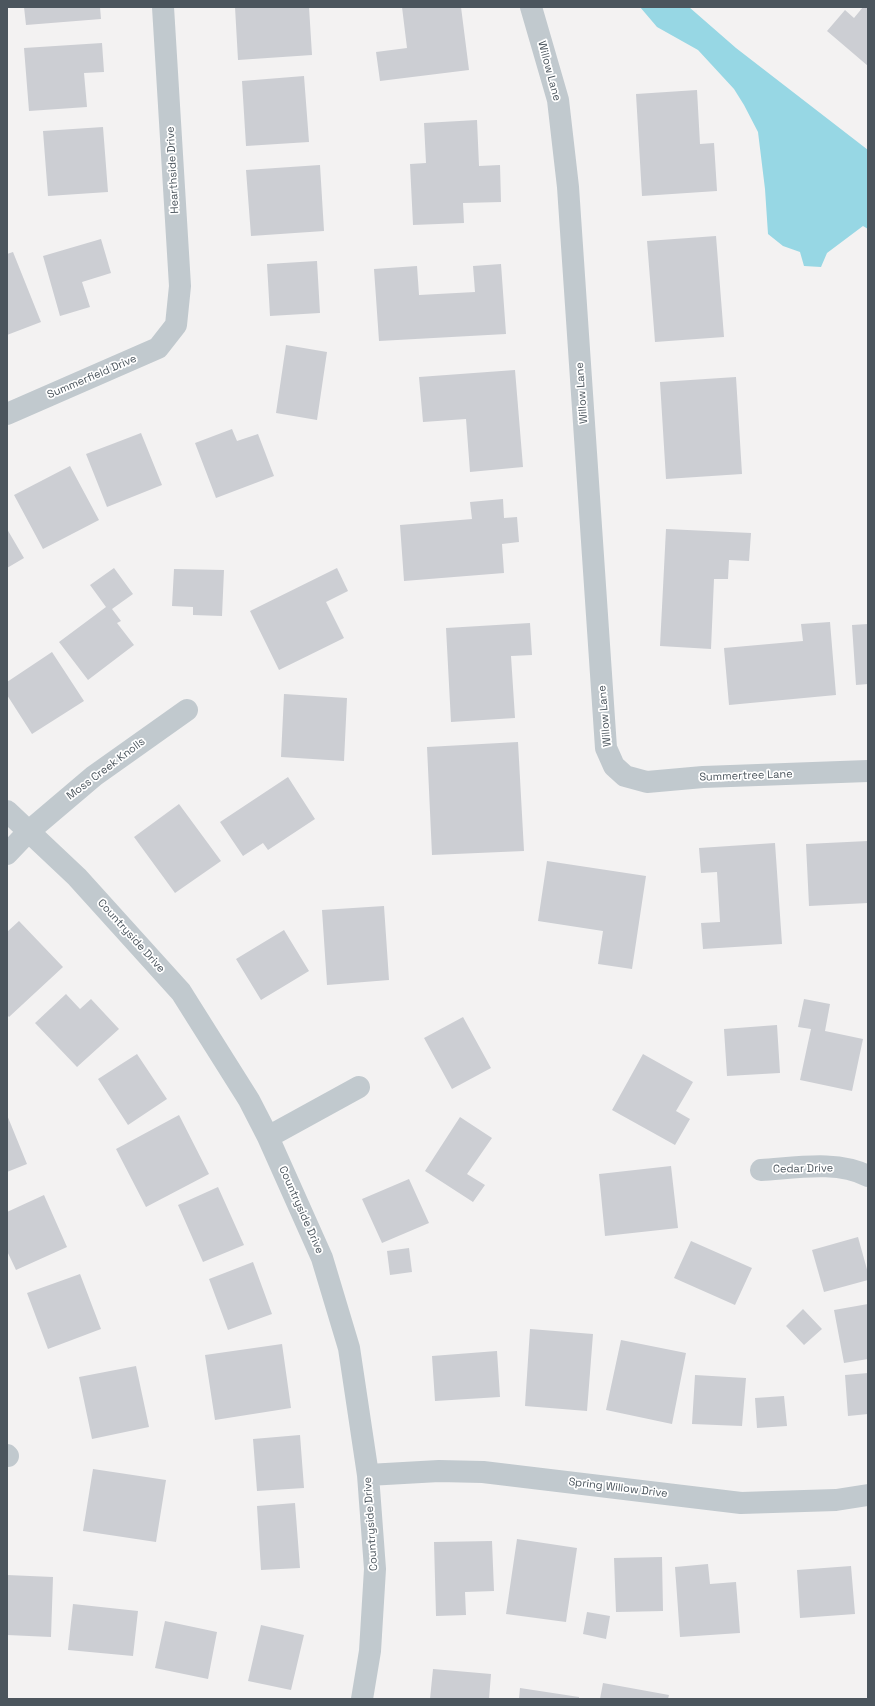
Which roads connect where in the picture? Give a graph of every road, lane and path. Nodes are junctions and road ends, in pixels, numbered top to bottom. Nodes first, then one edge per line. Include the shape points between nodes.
1 (163, 7) edge
2 (531, 7) edge
3 (172, 332) joint
4 (7, 414) edge
5 (187, 710) dead end
6 (868, 771) edge
7 (626, 776) joint
8 (7, 811) edge
9 (28, 832) junction
10 (7, 854) edge
11 (359, 1087) dead end
12 (268, 1136) junction
13 (761, 1170) dead end
14 (868, 1176) edge
15 (368, 1476) junction
16 (868, 1495) edge
17 (362, 1699) edge

1 - 3 street, Hearthside Drive via 180,286 176,325
2 - 7 street, Willow Lane via 558,100 568,187 606,748 614,766
3 - 4 street, Summerfield Drive via 158,348
5 - 9 street, Moss Creek Knolls via 94,776
6 - 7 street, Summertree Lane via 703,777 647,782
8 - 9 street, Countryside Drive
9 - 10 street, Moss Creek Knolls
9 - 12 street, Countryside Drive via 77,877 181,992 249,1100
11 - 12 street
12 - 15 street, Countryside Drive via 322,1258 349,1348
13 - 14 street, Cedar Drive via 826,1167 856,1170
15 - 16 street, Spring Willow Drive via 439,1470 483,1472 741,1503 836,1500
15 - 17 street, Countryside Drive via 375,1569 370,1652

